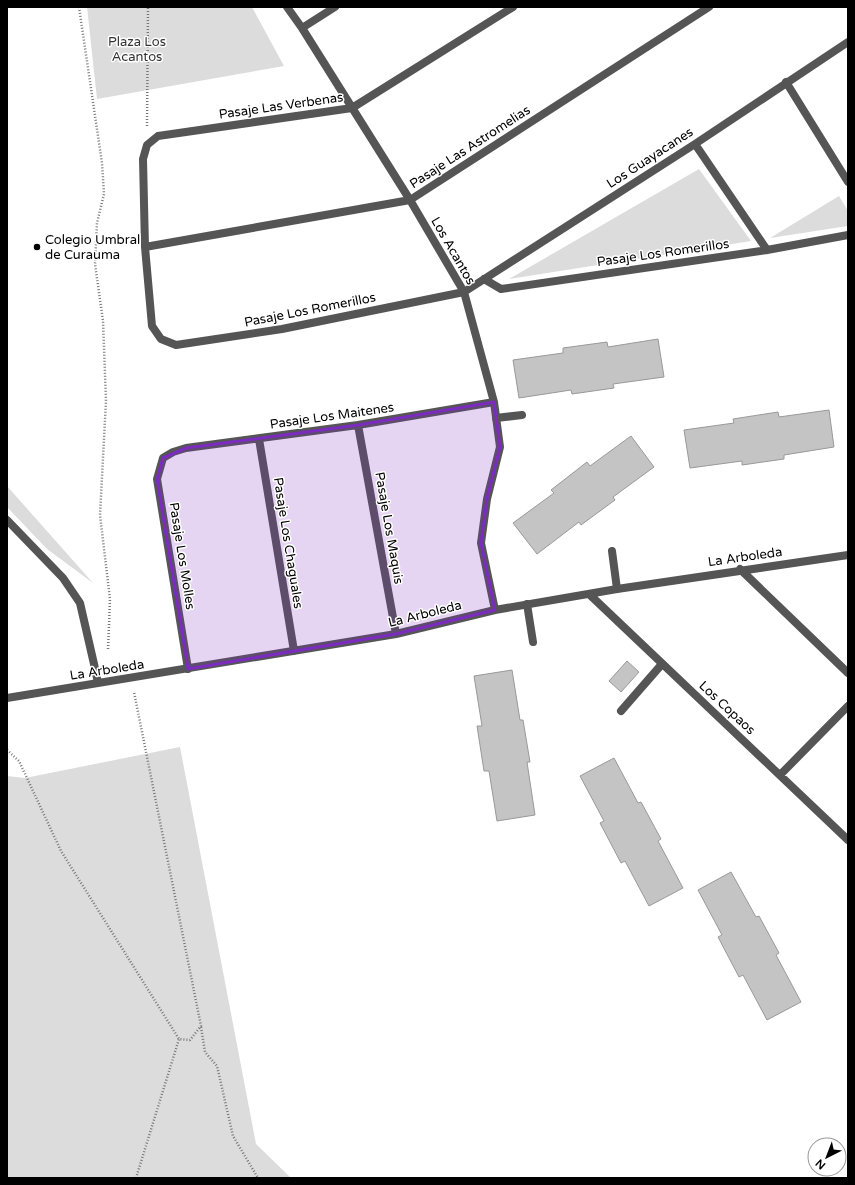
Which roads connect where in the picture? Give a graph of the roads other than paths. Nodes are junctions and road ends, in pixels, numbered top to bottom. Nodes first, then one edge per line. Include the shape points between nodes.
1 (287, 7) edge
2 (335, 7) edge
3 (513, 7) edge
4 (709, 7) edge
5 (302, 28) junction
6 (848, 42) edge
7 (786, 82) junction
8 (352, 108) junction
9 (694, 144) junction
10 (848, 182) edge
11 (410, 200) junction
12 (848, 235) edge
13 (145, 248) junction
14 (767, 250) junction
15 (484, 279) junction
16 (464, 292) junction
17 (494, 402) junction
18 (522, 415) dead end
19 (496, 418) junction
20 (358, 425) junction
21 (259, 439) junction
22 (173, 452) joint
23 (7, 520) edge
24 (612, 551) dead end
25 (848, 555) edge
26 (740, 570) junction
27 (617, 589) junction
28 (589, 594) junction
29 (527, 604) junction
30 (495, 610) junction
31 (396, 634) junction
32 (533, 642) dead end
33 (294, 651) junction
34 (662, 664) junction
35 (188, 669) junction
36 (848, 673) edge
37 (98, 683) junction
38 (7, 698) edge
39 (848, 706) edge
40 (622, 711) dead end
41 (780, 775) junction
42 (848, 840) edge

1 - 5 street, Los Acantos
2 - 5 street
3 - 8 street, Pasaje Las Verbenas
4 - 11 street, Pasaje Las Astromelias
5 - 8 street, Los Acantos
6 - 7 street, Los Guayacanes
7 - 9 street, Los Guayacanes
7 - 10 street
8 - 11 street, Los Acantos
8 - 13 street, Pasaje Las Verbenas via 158,136 147,145 143,159
9 - 14 street
9 - 15 street, Los Guayacanes
11 - 13 street, Pasaje Las Astromelias
11 - 16 street, Los Acantos
12 - 14 street, Pasaje Los Romerillos
13 - 16 street, Pasaje Los Romerillos via 152,326 161,339 176,345 282,329
14 - 15 street, Pasaje Los Romerillos via 501,289
15 - 16 street, Los Guayacanes
16 - 17 street, Los Acantos
17 - 19 street, Los Acantos
17 - 20 street, Pasaje Los Maitenes
18 - 19 street
19 - 30 street, Los Acantos via 500,447 486,499 481,543
20 - 21 street, Pasaje Los Maitenes
20 - 31 street, Pasaje Los Maquis
21 - 22 street, Pasaje Los Maitenes via 186,448
21 - 33 street, Pasaje Los Chaguales
22 - 35 street, Pasaje Los Molles via 163,458 158,479
23 - 37 street via 63,578 80,603
24 - 27 street
25 - 26 street, La Arboleda
26 - 27 street, La Arboleda
26 - 36 street
27 - 28 street, La Arboleda
28 - 29 street, La Arboleda
28 - 34 street, Los Copaos
29 - 30 street, La Arboleda
29 - 32 street
30 - 31 street, La Arboleda
31 - 33 street, La Arboleda
33 - 35 street, La Arboleda
34 - 40 street
34 - 41 street, Los Copaos
35 - 37 street, La Arboleda
37 - 38 street, La Arboleda
39 - 41 street
41 - 42 street, Los Copaos

